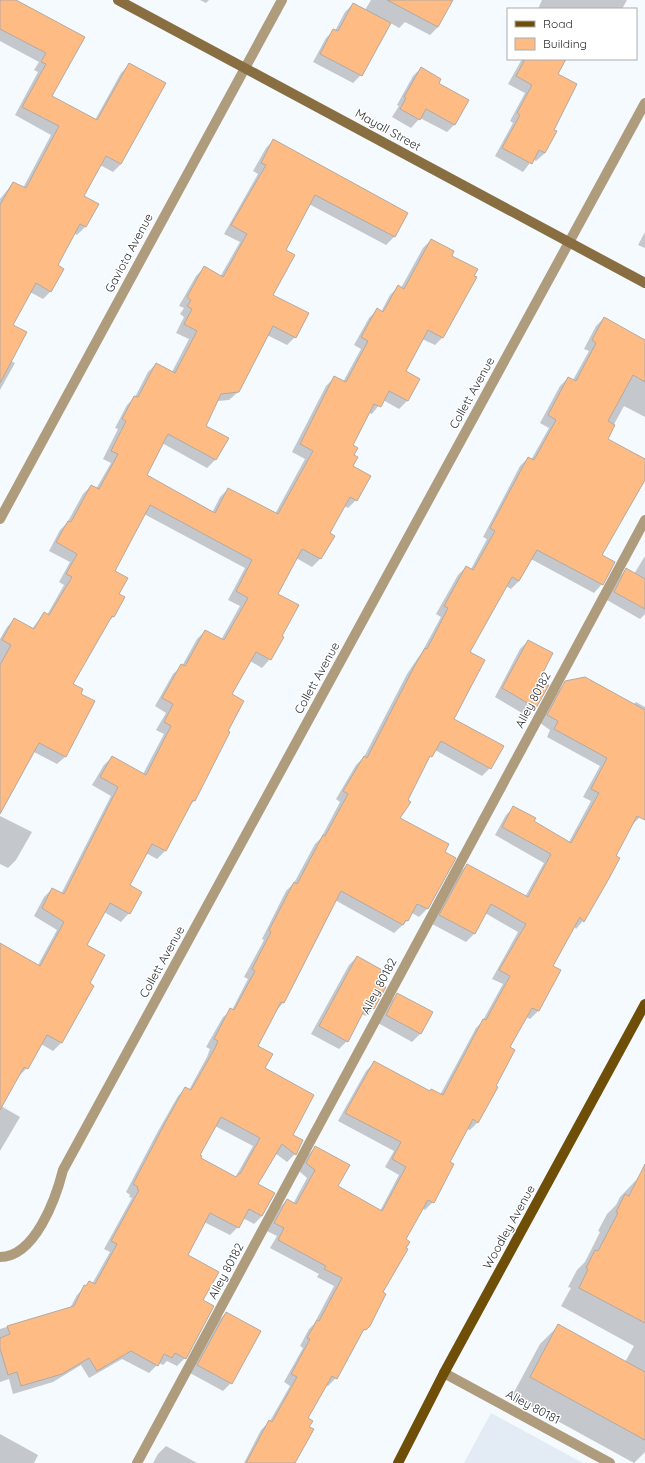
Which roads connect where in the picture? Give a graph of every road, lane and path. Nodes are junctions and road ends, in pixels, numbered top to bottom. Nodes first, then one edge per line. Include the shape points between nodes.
1 (118, 0) edge
2 (282, 0) edge
3 (245, 67) junction
4 (645, 103) edge
5 (569, 243) junction
6 (645, 283) edge
7 (0, 519) edge
8 (645, 520) edge
9 (645, 1004) edge
10 (3, 1257) edge
11 (444, 1373) junction
12 (137, 1463) edge
13 (398, 1463) edge
14 (610, 1463) edge

1 - 3 street, Mayall Street
2 - 3 street, Gaviota Avenue
3 - 5 street, Mayall Street
3 - 7 street, Gaviota Avenue
4 - 5 street, Collett Avenue
5 - 6 street, Mayall Street
5 - 10 street, Collett Avenue via 63,1170 56,1197 43,1224 24,1248
8 - 12 street, Alley 80182
9 - 11 main road, Woodley Avenue
11 - 13 main road, Woodley Avenue
11 - 14 street, Alley 80181

